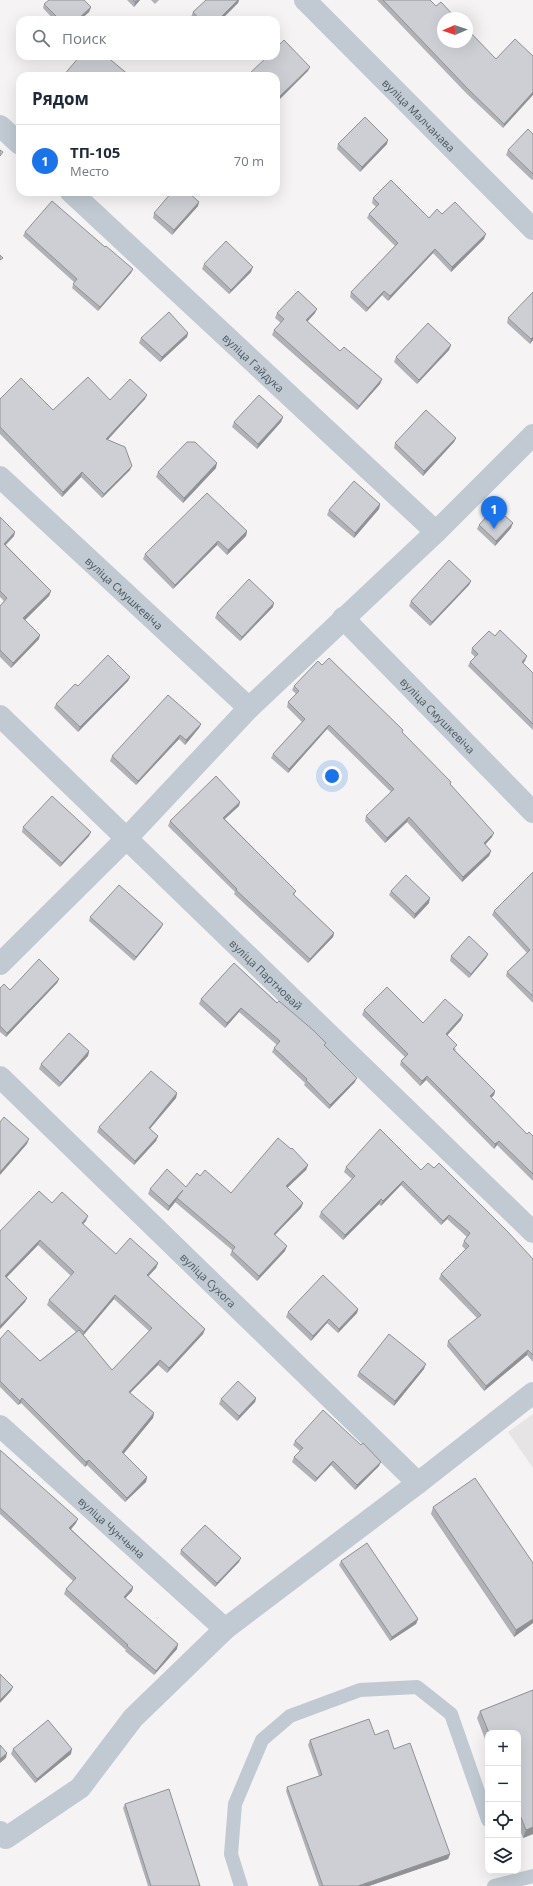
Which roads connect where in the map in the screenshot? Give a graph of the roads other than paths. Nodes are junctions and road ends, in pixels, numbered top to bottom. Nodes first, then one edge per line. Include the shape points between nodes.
1 (305, 0) edge
2 (0, 126) edge
3 (16, 140) edge
4 (75, 196) edge
5 (533, 230) edge
6 (533, 435) edge
7 (0, 477) edge
8 (436, 532) junction
9 (343, 618) junction
10 (249, 708) junction
11 (0, 716) edge
12 (533, 812) edge
13 (126, 838) junction
14 (0, 964) edge
15 (0, 1077) edge
16 (533, 1232) edge
17 (533, 1393) edge
18 (0, 1426) edge
19 (418, 1483) junction
20 (225, 1629) junction
21 (485, 1812) edge
22 (3, 1835) edge
23 (508, 1876) edge
24 (533, 1876) edge
25 (241, 1886) edge
26 (494, 1886) edge

1 - 5 street, вуліца Малчанава
2 - 3 street
4 - 8 street, вуліца Гайдука
6 - 8 street
7 - 10 street, вуліца Смушкевіча
8 - 9 street
9 - 10 street
9 - 12 street, вуліца Смушкевіча
10 - 13 street
11 - 13 street, вуліца Партновай
13 - 14 street
13 - 16 street, вуліца Партновай
15 - 19 street, вуліца Сухога
17 - 19 street
18 - 20 street, вуліца Чунчына
19 - 20 street
20 - 22 street via 133,1718 80,1788
21 - 25 lane via 450,1714 417,1687 360,1690 290,1716 262,1740 235,1804 231,1854
23 - 24 lane
23 - 26 lane

